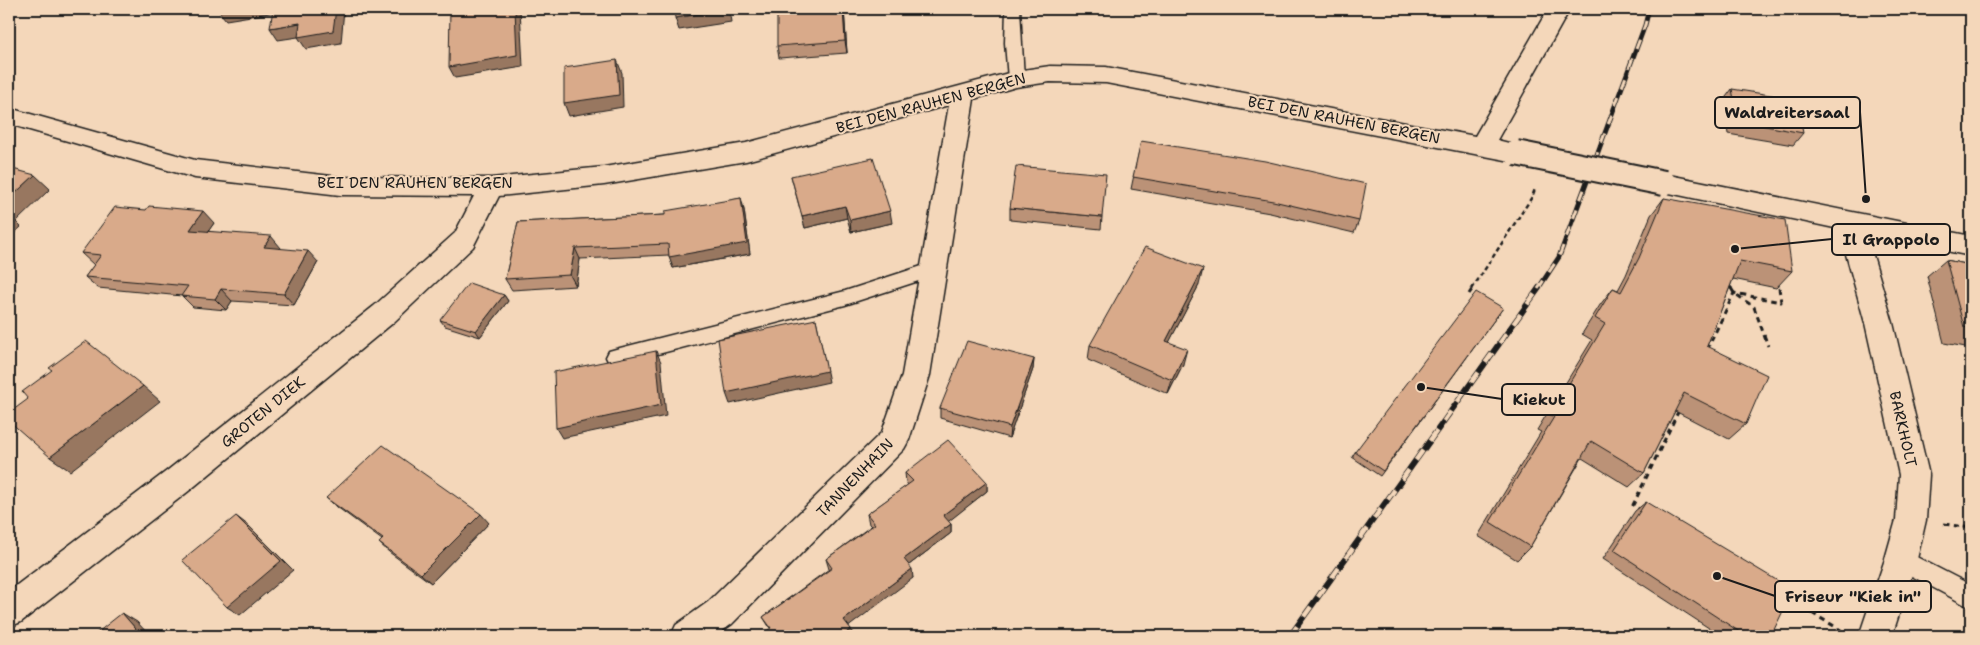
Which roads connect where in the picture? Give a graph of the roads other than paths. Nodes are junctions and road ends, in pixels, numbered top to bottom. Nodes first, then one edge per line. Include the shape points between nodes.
1 (1013, 9) edge
2 (1559, 9) edge
3 (1016, 79) junction
4 (963, 94) junction
5 (9, 116) edge
6 (1481, 147) junction
7 (491, 187) junction
8 (1850, 221) junction
9 (1971, 246) edge
10 (934, 269) junction
11 (616, 356) dead end
12 (1901, 560) junction
13 (1971, 597) edge
14 (9, 611) edge
15 (688, 636) edge
16 (1876, 636) edge

1 - 3 lane
2 - 6 street
3 - 4 street, BEI DEN RAUHEN BERGEN
3 - 6 street, BEI DEN RAUHEN BERGEN via 1050,74 1106,75
4 - 7 street, BEI DEN RAUHEN BERGEN via 746,152 604,176
4 - 10 street, TANNENHAIN
5 - 7 street, BEI DEN RAUHEN BERGEN via 195,169 340,186
6 - 8 street, BEI DEN RAUHEN BERGEN, bridge
7 - 14 street, GROTEN DIEK via 464,240 384,314 179,480
8 - 9 street, BEI DEN RAUHEN BERGEN
8 - 12 street, BARKHOLT via 1879,323 1914,476 1911,520
10 - 11 lane via 845,298
10 - 15 street, TANNENHAIN via 916,376 894,440 720,613
12 - 13 lane
12 - 16 street, BARKHOLT

